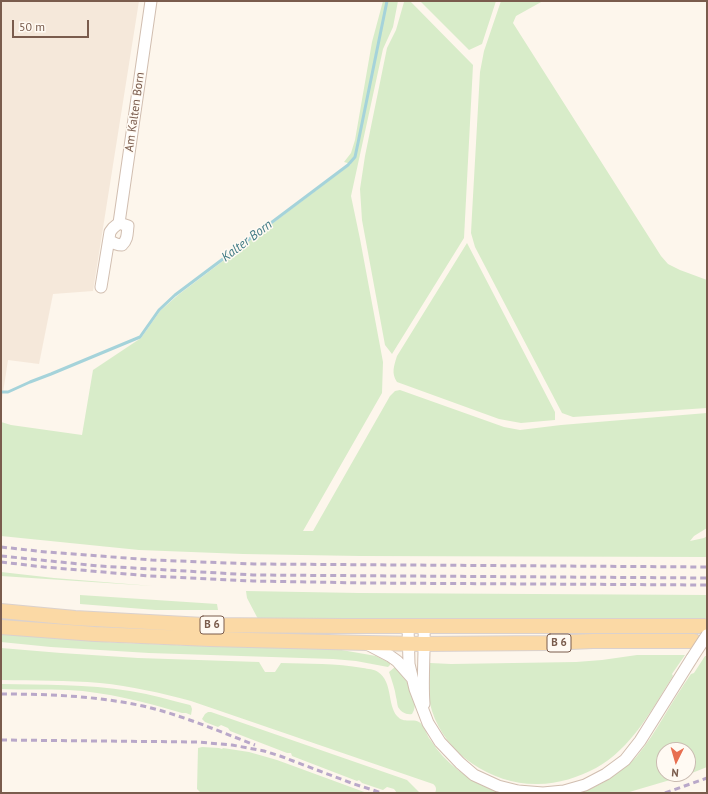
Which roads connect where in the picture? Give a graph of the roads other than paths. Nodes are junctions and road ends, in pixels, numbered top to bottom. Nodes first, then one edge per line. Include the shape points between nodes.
1 (151, 1) edge
2 (119, 223) junction
3 (109, 240) junction
4 (101, 286) dead end
5 (1, 611) edge
6 (408, 626) junction
7 (424, 626) junction
8 (1, 627) edge
9 (705, 631) edge
10 (694, 641) dead end
11 (367, 643) junction
12 (408, 644) junction
13 (424, 644) junction
14 (412, 678) junction
15 (425, 715) junction

1 - 2 street, Am Kalten Born
2 - 3 street, Am Kalten Born via 110,232
2 - 3 street via 128,226 125,242 118,245
3 - 4 street, Am Kalten Born
5 - 6 main road, B 6 via 204,625
6 - 7 main road, B 6
6 - 12 street
7 - 9 main road, B 6
7 - 13 street
8 - 11 main road, B 6 via 95,634
9 - 15 street, bridge via 692,658 640,741 625,760 585,785 543,793 498,786 474,775 460,763 440,742
10 - 13 main road, B 6
11 - 12 main road, B 6
11 - 14 street via 397,661
12 - 13 main road, B 6
12 - 14 street
13 - 15 street
14 - 15 street

